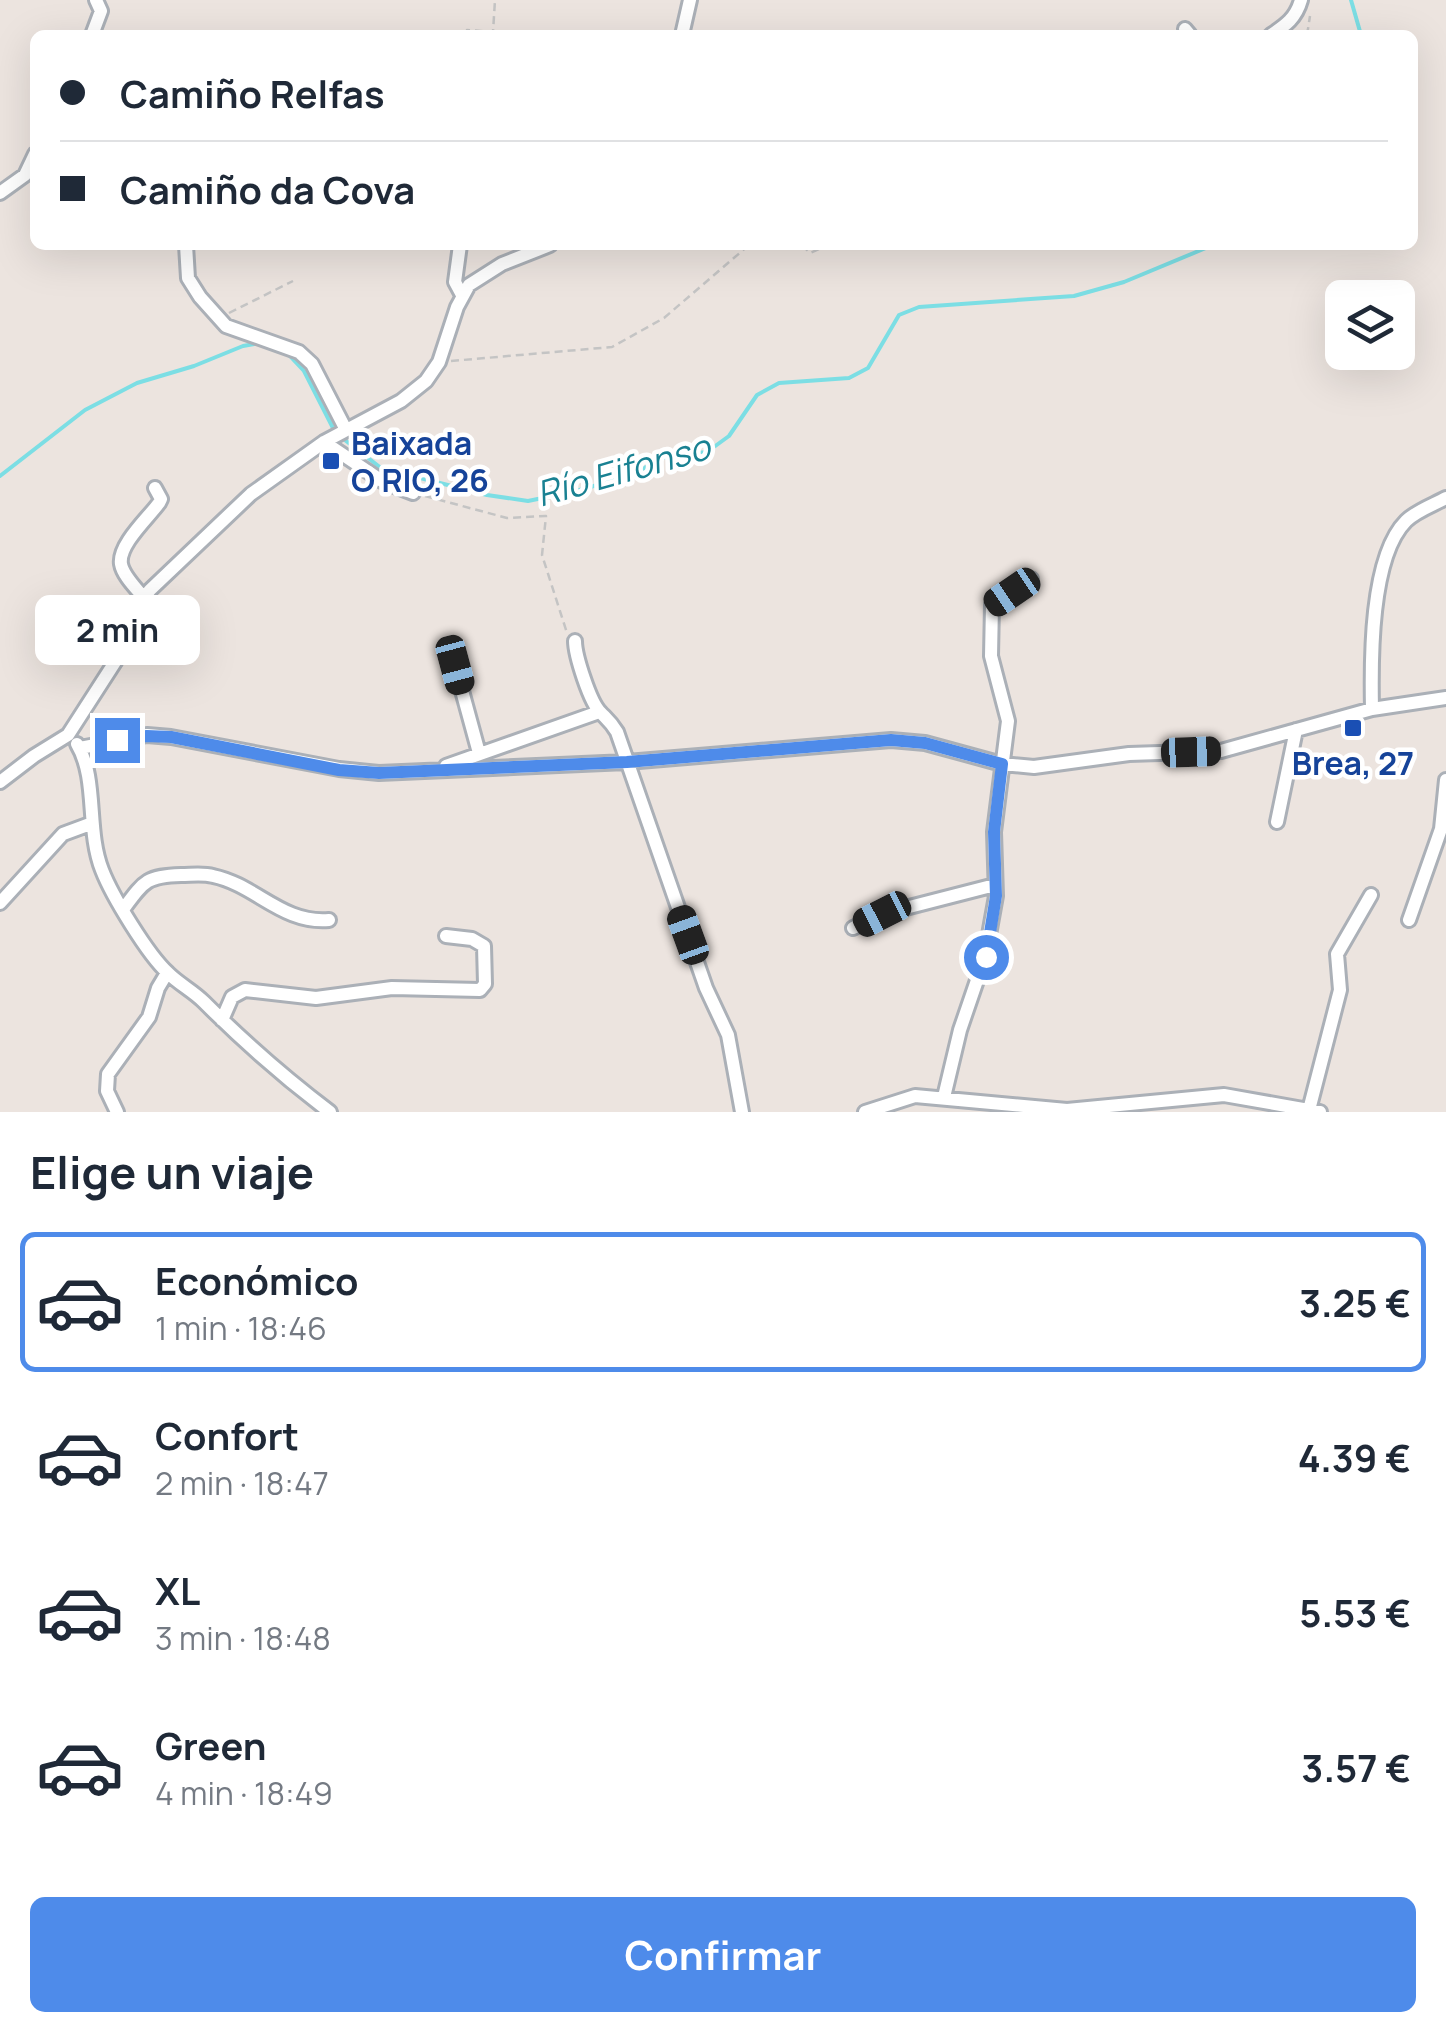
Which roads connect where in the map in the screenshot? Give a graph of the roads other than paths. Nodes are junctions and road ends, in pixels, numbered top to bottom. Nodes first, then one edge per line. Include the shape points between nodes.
1 (96, 0) edge
2 (690, 0) edge
3 (1305, 2) edge
4 (94, 30) edge
5 (683, 30) edge
6 (1278, 30) edge
7 (30, 179) edge
8 (0, 193) edge
9 (186, 250) edge
10 (459, 250) edge
11 (539, 250) edge
12 (462, 295) junction
13 (343, 432) junction
14 (324, 442) junction
15 (154, 488) dead end
16 (414, 493) road end
17 (1446, 498) edge
18 (1031, 580) dead end
19 (144, 598) junction
20 (575, 640) road end
21 (455, 665) dead end
22 (1446, 698) edge
23 (1372, 709) junction
24 (599, 712) junction
25 (1296, 730) junction
26 (68, 735) junction
27 (80, 748) junction
28 (479, 753) junction
29 (627, 762) junction
30 (1002, 764) junction
31 (439, 769) junction
32 (1446, 780) edge
33 (0, 782) edge
34 (1277, 822) dead end
35 (90, 824) junction
36 (995, 886) junction
37 (1371, 895) dead end
38 (0, 903) edge
39 (124, 908) junction
40 (330, 920) dead end
41 (1410, 920) dead end
42 (853, 928) dead end
43 (446, 936) dead end
44 (167, 973) junction
45 (222, 1020) junction
46 (944, 1097) junction
47 (1040, 1110) edge
48 (1314, 1111) edge
49 (117, 1112) edge
50 (330, 1112) edge
51 (742, 1112) edge
52 (865, 1112) edge

1 - 4 street via 101,11
2 - 5 street
3 - 6 street
7 - 8 street
9 - 13 street via 188,278 226,326 299,352 312,364
10 - 12 street via 455,282
11 - 12 street via 482,275
12 - 13 street via 426,381
13 - 14 street
14 - 16 street via 382,481
14 - 19 street via 251,494
15 - 19 street via 161,499 122,558
17 - 23 street via 1408,518 1386,556 1377,599
18 - 30 street via 992,605 991,656 1008,720
19 - 26 street via 115,662
20 - 24 street
21 - 28 street
22 - 23 street
23 - 25 street
24 - 28 street
24 - 29 street via 609,717
25 - 30 street via 1222,751
25 - 34 street
26 - 27 street
26 - 33 street
27 - 31 street via 159,736 360,772
27 - 35 street
28 - 31 street
29 - 30 street via 891,740
29 - 31 street
29 - 51 street via 728,1035
30 - 36 street
32 - 41 street via 1441,829
35 - 38 street via 63,834
35 - 39 street via 104,876
36 - 42 street via 882,914
36 - 46 street via 986,957
37 - 48 street via 1337,954 1340,990
39 - 40 street via 154,876 204,875 240,886 289,914
39 - 44 street
43 - 45 street via 484,946 480,990 392,988 316,998 245,990 232,997
44 - 45 street
44 - 49 street via 149,1017 108,1074
45 - 50 street
46 - 47 street
46 - 52 street via 915,1096
47 - 48 street via 1224,1095

